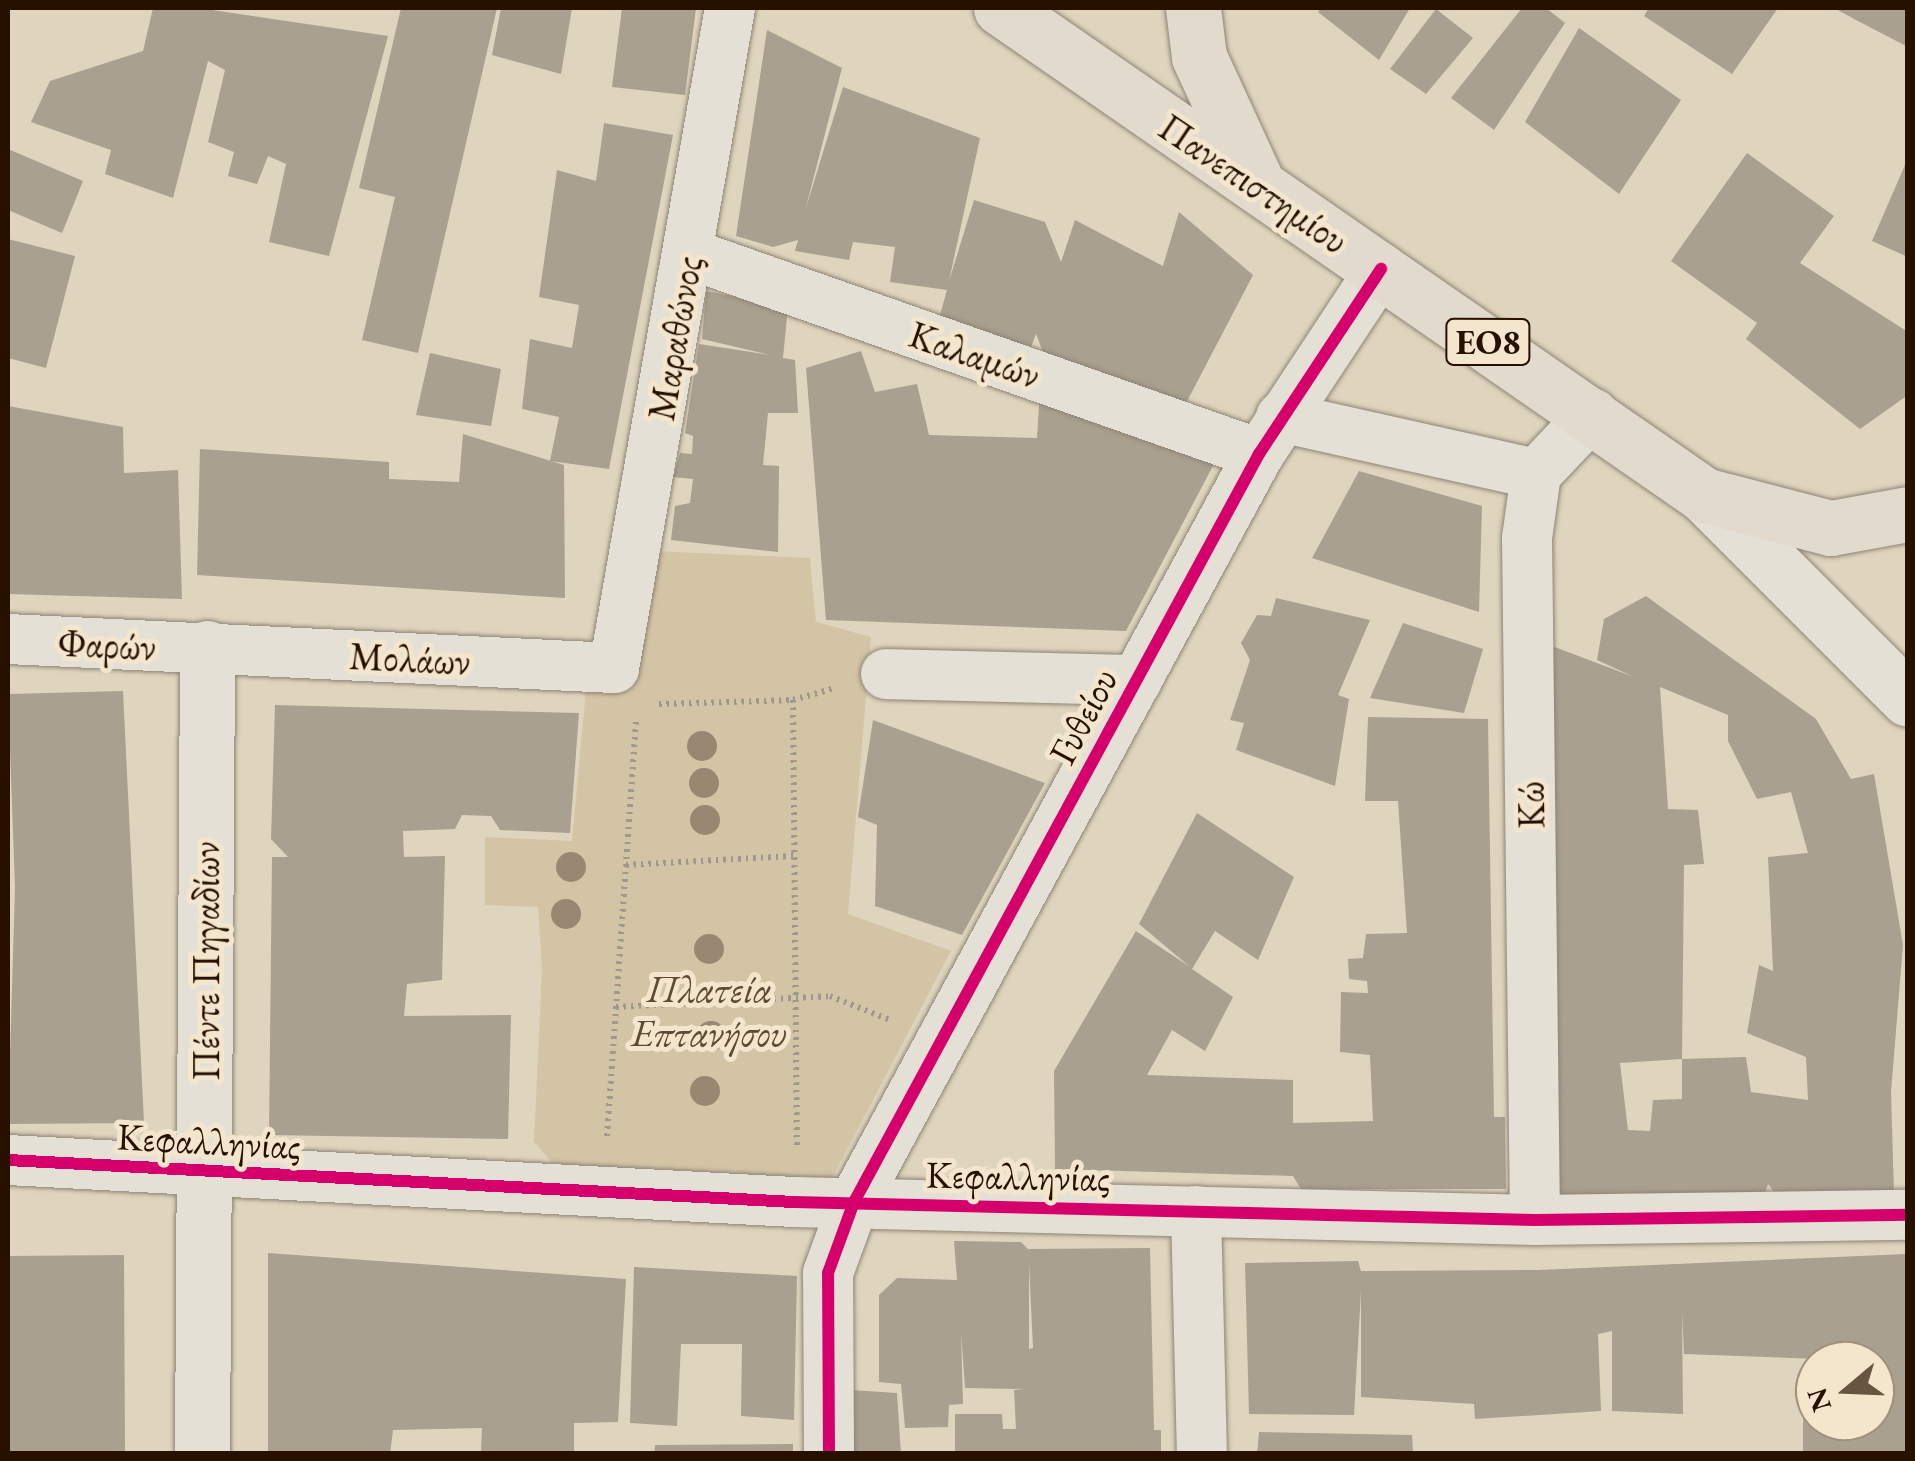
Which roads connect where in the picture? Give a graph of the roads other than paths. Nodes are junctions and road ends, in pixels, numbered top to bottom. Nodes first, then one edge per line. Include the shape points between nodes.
1 (730, 8) edge
2 (1000, 8) edge
3 (1193, 8) edge
4 (1266, 197) junction
5 (690, 254) junction
6 (1381, 268) junction
7 (1593, 414) junction
8 (1270, 436) junction
9 (1536, 474) junction
10 (1704, 495) junction
11 (1908, 514) edge
12 (8, 639) edge
13 (207, 648) junction
14 (614, 668) joint
15 (886, 674) dead end
16 (1137, 680) junction
17 (1908, 699) edge
18 (8, 1160) edge
19 (204, 1172) junction
20 (854, 1202) junction
21 (1196, 1211) junction
22 (1908, 1215) edge
23 (1535, 1220) junction
24 (202, 1454) edge
25 (830, 1454) edge
26 (1202, 1454) edge

1 - 5 street, Μαραθώνος
2 - 4 main road, Πανεπιστημίου / ΕΟ8
3 - 4 main road, ΕΟ8 via 1198,57 1223,121
4 - 6 main road, Πανεπιστημίου / ΕΟ8
5 - 8 street, Καλαμών
5 - 14 street, Μαραθώνος
6 - 7 main road, Πανεπιστημίου / ΕΟ8
6 - 8 street, Γυθείου
7 - 9 street
7 - 10 main road, Πανεπιστημίου / ΕΟ8
8 - 9 street, Καλαμών
8 - 16 street, Γυθείου
9 - 23 street, Κώ via 1527,538
10 - 11 main road, ΕΟ8 via 1831,528
10 - 17 street
12 - 13 street, Φαρών
13 - 14 street, Μολάων
13 - 19 street, Πέντε Πηγαδίων
15 - 16 street
16 - 20 street, Γυθείου
18 - 19 street, Κεφαλληνίας
19 - 20 street, Κεφαλληνίας
19 - 24 street, Πέντε Πηγαδίων
20 - 21 street, Κεφαλληνίας
20 - 25 street, Γυθείου via 828,1272
21 - 23 street, Κεφαλληνίας
21 - 26 street
22 - 23 street, Κεφαλληνίας

